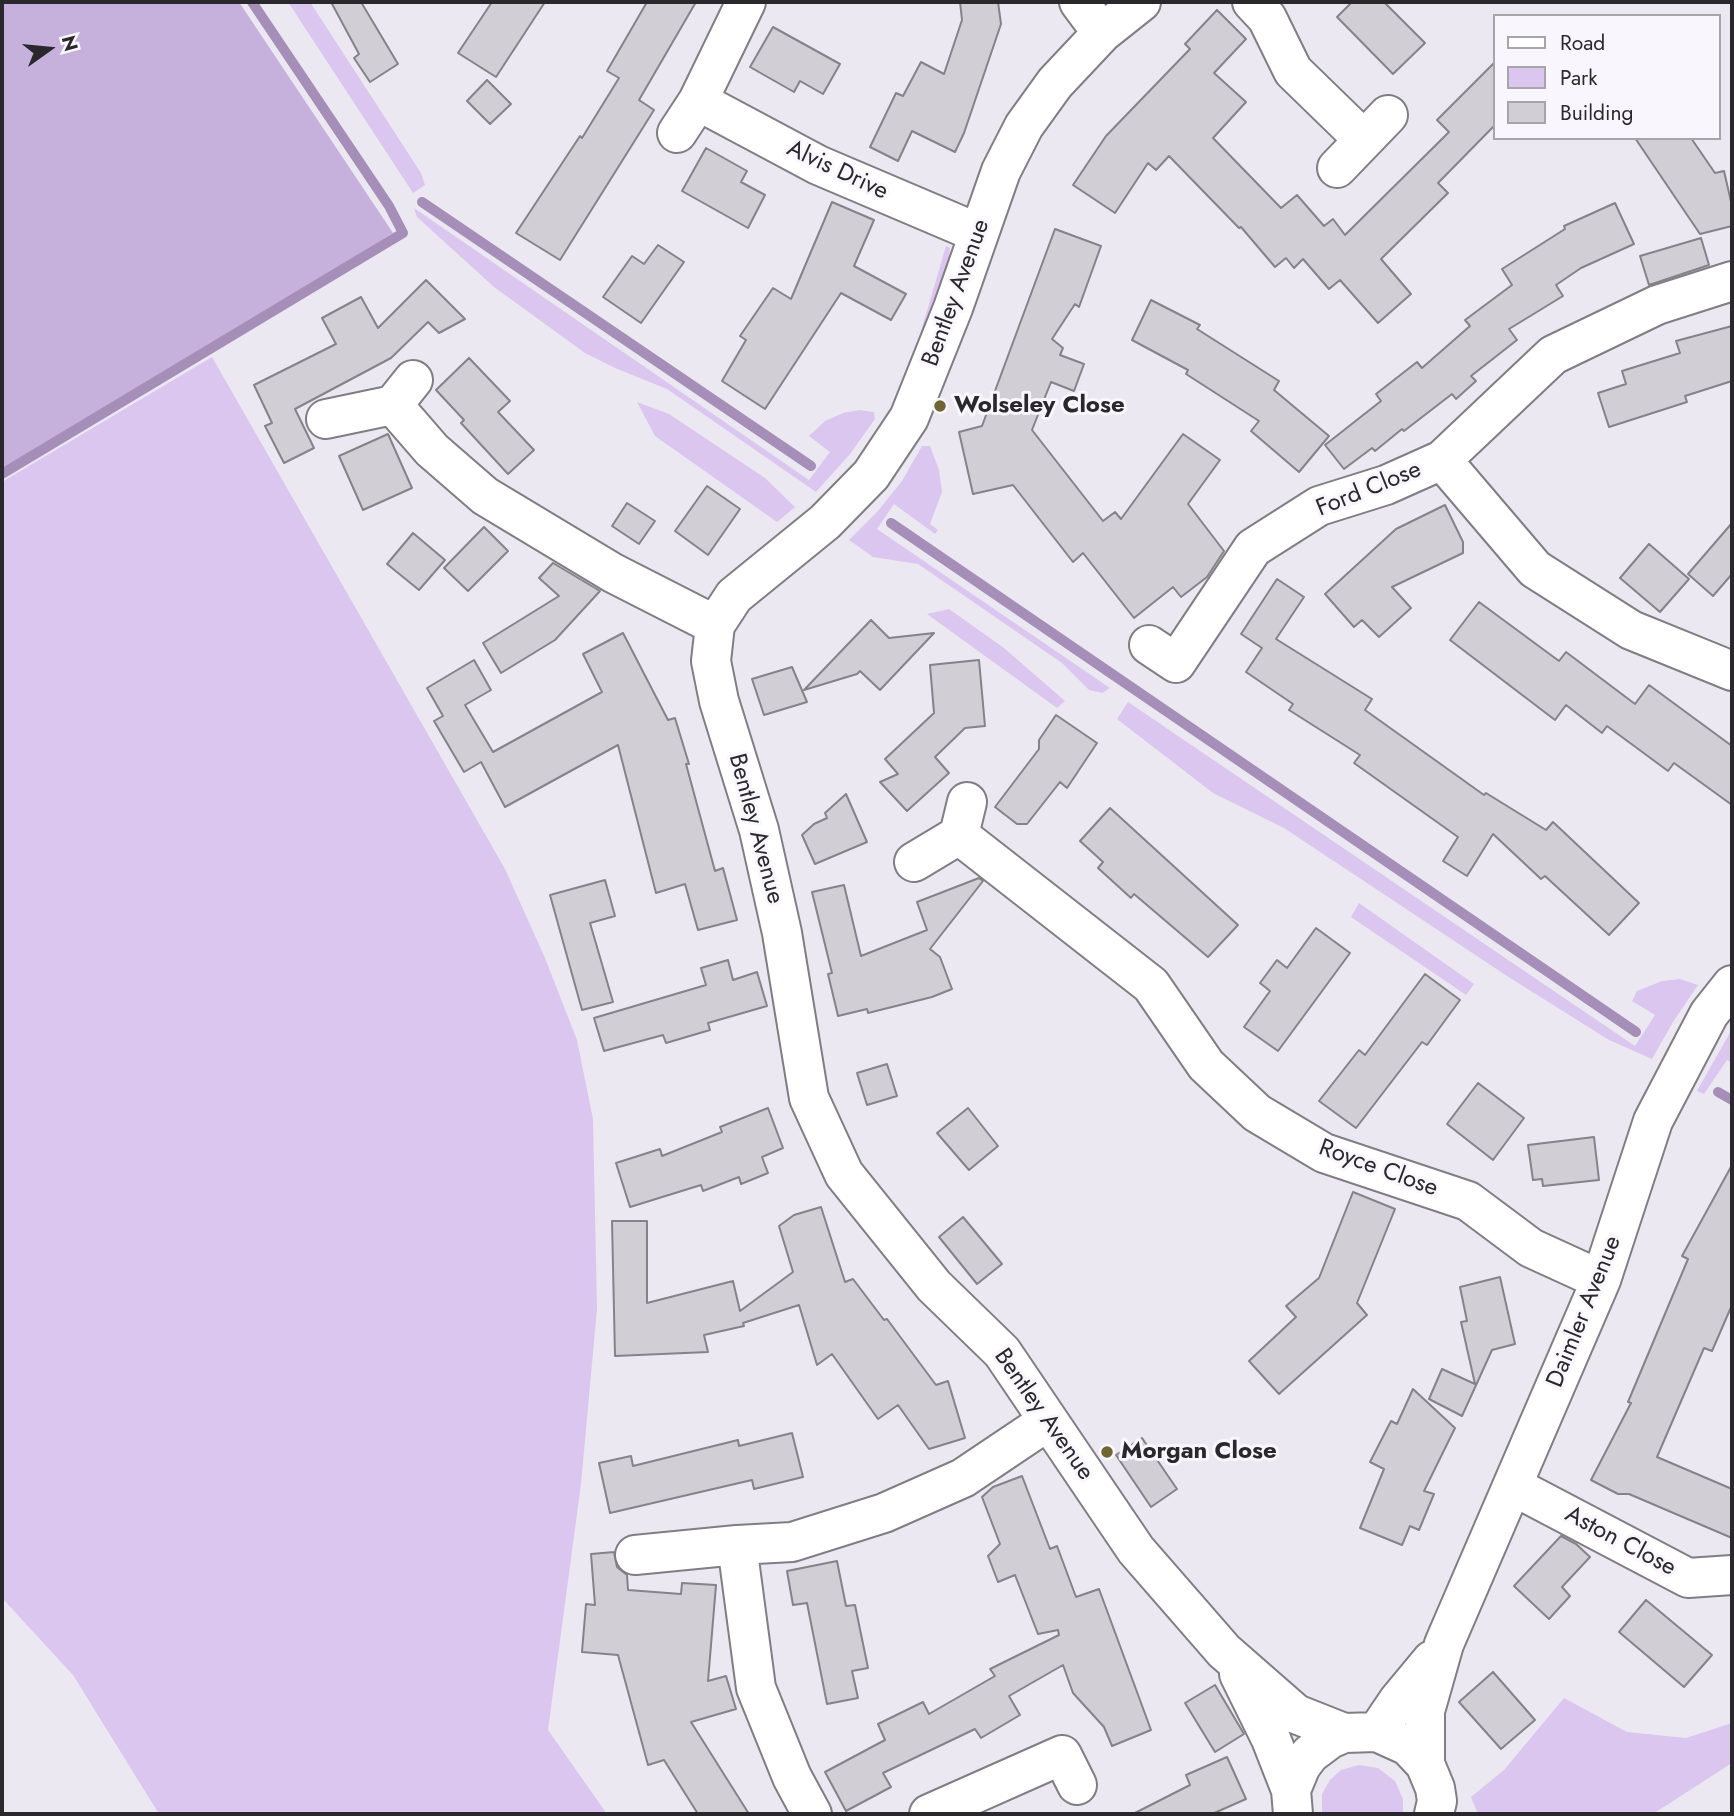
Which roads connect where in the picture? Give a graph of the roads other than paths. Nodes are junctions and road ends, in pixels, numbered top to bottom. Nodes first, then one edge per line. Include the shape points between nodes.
1 (746, 2) edge
2 (1079, 2) edge
3 (1141, 2) edge
4 (1252, 2) edge
5 (1102, 33) junction
6 (698, 101) junction
7 (677, 133) dead end
8 (1337, 168) dead end
9 (978, 233) junction
10 (1732, 281) edge
11 (326, 419) dead end
12 (1442, 460) junction
13 (715, 625) junction
14 (1149, 645) dead end
15 (1732, 671) edge
16 (914, 862) dead end
17 (1732, 985) edge
18 (1601, 1280) junction
19 (1048, 1421) junction
20 (1513, 1486) junction
21 (737, 1545) junction
22 (635, 1555) dead end
23 (1732, 1575) edge
24 (1444, 1644) junction
25 (1232, 1659) junction
26 (1360, 1733) junction
27 (1425, 1764) junction
28 (1077, 1785) dead end
29 (1292, 1802) edge
30 (1438, 1810) edge
31 (812, 1814) edge
32 (929, 1814) edge

1 - 6 street
2 - 5 street
3 - 5 street, Bentley Avenue
4 - 8 street via 1267,18 1293,71 1376,128
5 - 9 street, Bentley Avenue via 1055,83 1024,127 1001,171
6 - 7 street
6 - 9 street, Alvis Drive via 818,165
9 - 13 street, Bentley Avenue via 953,308 902,430 871,475 825,522 734,596
10 - 12 street, Ford Close via 1657,304 1553,355
11 - 13 street via 403,393 432,450 485,496 613,573
12 - 14 street, Ford Close via 1386,485 1319,506 1253,548 1176,663
12 - 15 street via 1535,569 1631,629
13 - 19 street, Bentley Avenue via 711,661 759,830 809,1098 844,1174 866,1204 934,1286 1002,1352
16 - 18 street, Royce Close via 963,819 1151,985 1206,1065 1257,1113 1324,1153 1468,1202 1531,1248
17 - 18 street, Daimler Avenue via 1709,1014 1653,1121
18 - 20 street, Daimler Avenue
19 - 21 street via 964,1478 884,1513 792,1542
19 - 25 street, Bentley Avenue via 1136,1550
20 - 23 street, Aston Close via 1688,1578
20 - 24 street, Daimler Avenue
21 - 22 street
21 - 31 street via 756,1688
24 - 26 street, Daimler Avenue via 1398,1702
24 - 27 street, Daimler Avenue via 1425,1711
25 - 26 street, Bentley Avenue via 1296,1714
25 - 29 street, Bentley Avenue via 1271,1738
26 - 27 street, Bentley Avenue via 1408,1746
26 - 29 street via 1330,1739 1310,1754 1301,1766
27 - 30 street
28 - 32 street via 1062,1755

